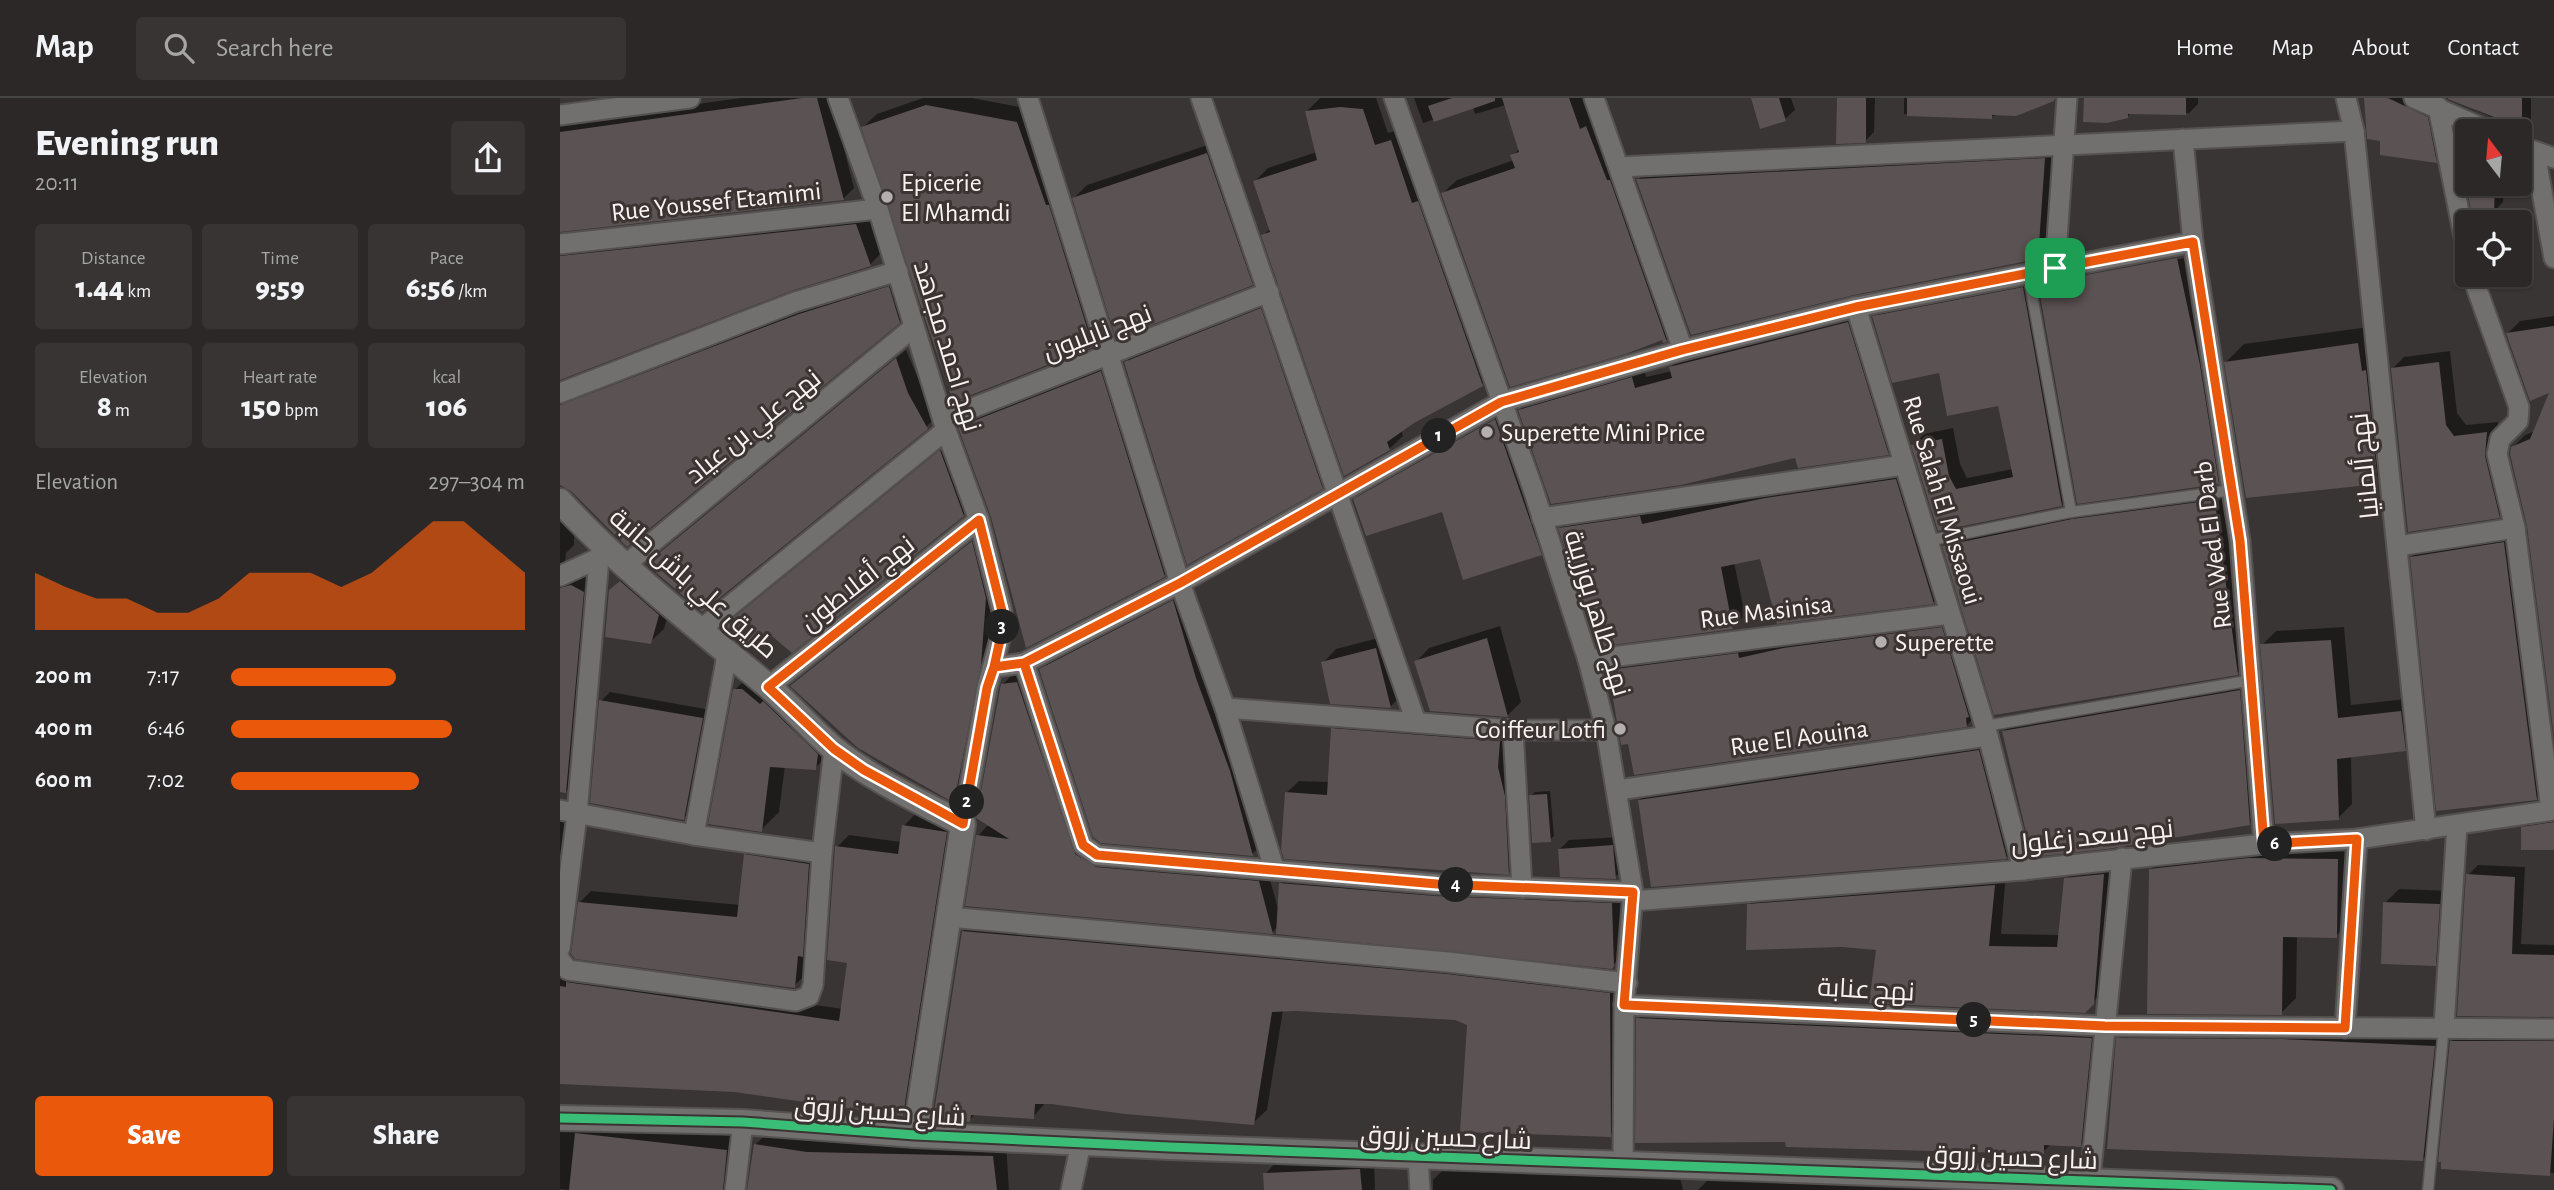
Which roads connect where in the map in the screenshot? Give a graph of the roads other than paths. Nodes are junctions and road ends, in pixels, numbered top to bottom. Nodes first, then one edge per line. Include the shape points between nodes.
1 (690, 98) edge
2 (838, 98) edge
3 (1028, 98) edge
4 (1201, 98) edge
5 (1394, 98) edge
6 (1594, 98) edge
7 (2067, 98) edge
8 (2346, 98) edge
9 (2414, 98) edge
10 (2445, 106) edge
11 (560, 115) edge
12 (2468, 119) edge
13 (2354, 131) junction
14 (2183, 139) junction
15 (2064, 143) junction
16 (2536, 152) edge
17 (1619, 167) junction
18 (878, 209) junction
19 (2461, 210) edge
20 (2193, 242) junction
21 (560, 244) edge
22 (2554, 258) edge
23 (2055, 268) junction
24 (898, 271) junction
25 (2028, 272) junction
26 (2476, 287) edge
27 (1269, 292) junction
28 (1856, 307) junction
29 (914, 327) junction
30 (1682, 350) junction
31 (1110, 356) junction
32 (560, 393) edge
33 (1501, 402) junction
34 (945, 425) junction
35 (1904, 464) junction
36 (2234, 489) junction
37 (1339, 492) junction
38 (560, 501) edge
39 (2071, 512) junction
40 (1542, 518) junction
41 (979, 520) junction
42 (2515, 528) junction
43 (1927, 541) junction
44 (2398, 546) junction
45 (601, 553) junction
46 (625, 565) junction
47 (560, 576) edge
48 (1180, 583) junction
49 (1950, 614) junction
50 (700, 630) junction
51 (727, 656) junction
52 (1588, 660) junction
53 (1024, 663) junction
54 (994, 667) junction
55 (2253, 680) junction
56 (768, 687) junction
57 (1225, 708) junction
58 (1416, 722) junction
59 (1513, 730) junction
60 (1606, 730) junction
61 (1986, 731) junction
62 (834, 749) junction
63 (1618, 790) junction
64 (2552, 810) edge
65 (568, 812) edge
66 (963, 824) junction
67 (2457, 825) junction
68 (2426, 830) junction
69 (694, 835) junction
70 (2357, 839) junction
71 (2264, 844) junction
72 (822, 853) junction
73 (2122, 858) junction
74 (1274, 868) junction
75 (2023, 870) junction
76 (1522, 888) junction
77 (1633, 897) junction
78 (948, 917) junction
79 (560, 948) edge
80 (560, 960) edge
81 (1627, 983) junction
82 (1624, 1005) junction
83 (2105, 1026) junction
84 (2444, 1026) junction
85 (2345, 1028) junction
86 (2554, 1029) edge
87 (560, 1120) edge
88 (743, 1122) junction
89 (915, 1135) junction
90 (1081, 1143) junction
91 (1418, 1157) junction
92 (1623, 1165) junction
93 (1686, 1179) edge
94 (2096, 1183) edge
95 (2236, 1188) edge
96 (735, 1190) edge
97 (1071, 1190) edge
98 (1420, 1190) edge
99 (2331, 1190) edge
100 (2428, 1190) edge

1 - 11 street
2 - 18 street, نهج احمد مجاهد
3 - 31 street
4 - 27 street
5 - 33 street, نهج طاهر بوزريبة
6 - 17 street
7 - 15 street
8 - 13 street, نهج ألمانيا
9 - 10 street
10 - 12 street
10 - 19 street
13 - 14 street
13 - 44 street, نهج ألمانيا
14 - 15 street
14 - 20 street, Rue Wed El Darb
15 - 17 street
15 - 23 street
16 - 22 street
17 - 30 street
18 - 21 street, Rue Youssef Etamimi
18 - 24 street, نهج احمد مجاهد
20 - 23 street
20 - 36 street, Rue Wed El Darb
23 - 25 street
24 - 29 street, نهج احمد مجاهد
24 - 32 street via 795,302
25 - 28 street
25 - 39 lane
26 - 42 street via 2519,407 2518,421 2497,447
27 - 31 street, نهج نابليون
27 - 37 street
28 - 30 street
28 - 35 street, Rue Salah El Missaoui
29 - 34 street, نهج احمد مجاهد
29 - 46 street, نهج علي بن عياد
30 - 33 street
31 - 34 street, نهج نابليون
31 - 48 street
33 - 37 street
33 - 40 street, نهج طاهر بوزريبة
34 - 41 street, نهج احمد مجاهد
34 - 50 street, نهج نابليون
35 - 40 street
35 - 43 street, Rue Salah El Missaoui
36 - 39 lane
36 - 55 street, Rue Wed El Darb
37 - 48 street
37 - 58 street
38 - 45 street, طريق علي باش حانبة
39 - 43 lane
40 - 52 street, نهج طاهر بوزريبة
41 - 54 street, نهج احمد مجاهد via 1002,611
41 - 56 street, نهج أفلاطون
42 - 44 street
42 - 64 street
43 - 49 street, Rue Salah El Missaoui
44 - 68 street, نهج ألمانيا
45 - 46 street, طريق علي باش حانبة
45 - 47 street
45 - 65 street
46 - 50 street, طريق علي باش حانبة
48 - 53 street
48 - 57 street
49 - 52 street, Rue Masinisa
49 - 61 street, Rue Salah El Missaoui
50 - 51 street, طريق علي باش حانبة
51 - 56 street, طريق علي باش حانبة
51 - 69 street
52 - 60 street, نهج طاهر بوزريبة
53 - 54 street
53 - 74 street, نهج سعد زغلول via 1089,852 1105,857
54 - 66 street, نهج احمد مجاهد
55 - 61 lane
55 - 71 street, Rue Wed El Darb
56 - 62 street, طريق علي باش حانبة
57 - 58 street
57 - 74 street
58 - 59 street
59 - 60 street
59 - 76 street
60 - 63 street, نهج طاهر بوزريبة
61 - 63 street, Rue El Aouina
61 - 75 street, Rue Salah El Missaoui
62 - 66 street, طريق علي باش حانبة via 882,782
62 - 72 street
63 - 77 street, نهج طاهر بوزريبة
64 - 67 street, نهج سعد زغلول
65 - 69 street
65 - 79 street
66 - 78 street
67 - 68 street, نهج سعد زغلول
67 - 84 street
68 - 70 street, نهج سعد زغلول
69 - 72 street
70 - 71 street, نهج سعد زغلول
70 - 85 street
71 - 73 street, نهج سعد زغلول
72 - 80 street via 813,985 804,1000 568,970
73 - 75 street, نهج سعد زغلول
73 - 83 street
74 - 76 street, نهج سعد زغلول
75 - 77 street, نهج سعد زغلول
76 - 77 street, نهج سعد زغلول
77 - 81 street, نهج طاهر بوزريبة
78 - 81 street via 1448,962
78 - 89 street
81 - 82 street, نهج طاهر بوزريبة
82 - 83 street, نهج عنابة
82 - 92 street, نهج طاهر بوزريبة
83 - 85 street, نهج عنابة
83 - 94 street
84 - 85 street, نهج عنابة
84 - 86 street, نهج عنابة
84 - 100 lane
87 - 88 street, شارع حسين زروق
88 - 89 street, شارع حسين زروق
88 - 96 street
89 - 90 street, شارع حسين زروق
90 - 91 street, شارع حسين زروق
90 - 97 street
91 - 92 street, شارع حسين زروق
91 - 98 street
92 - 93 street, شارع حسين زروق
93 - 94 street, شارع حسين زروق
94 - 95 street, شارع حسين زروق
95 - 99 street, شارع حسين زروق

